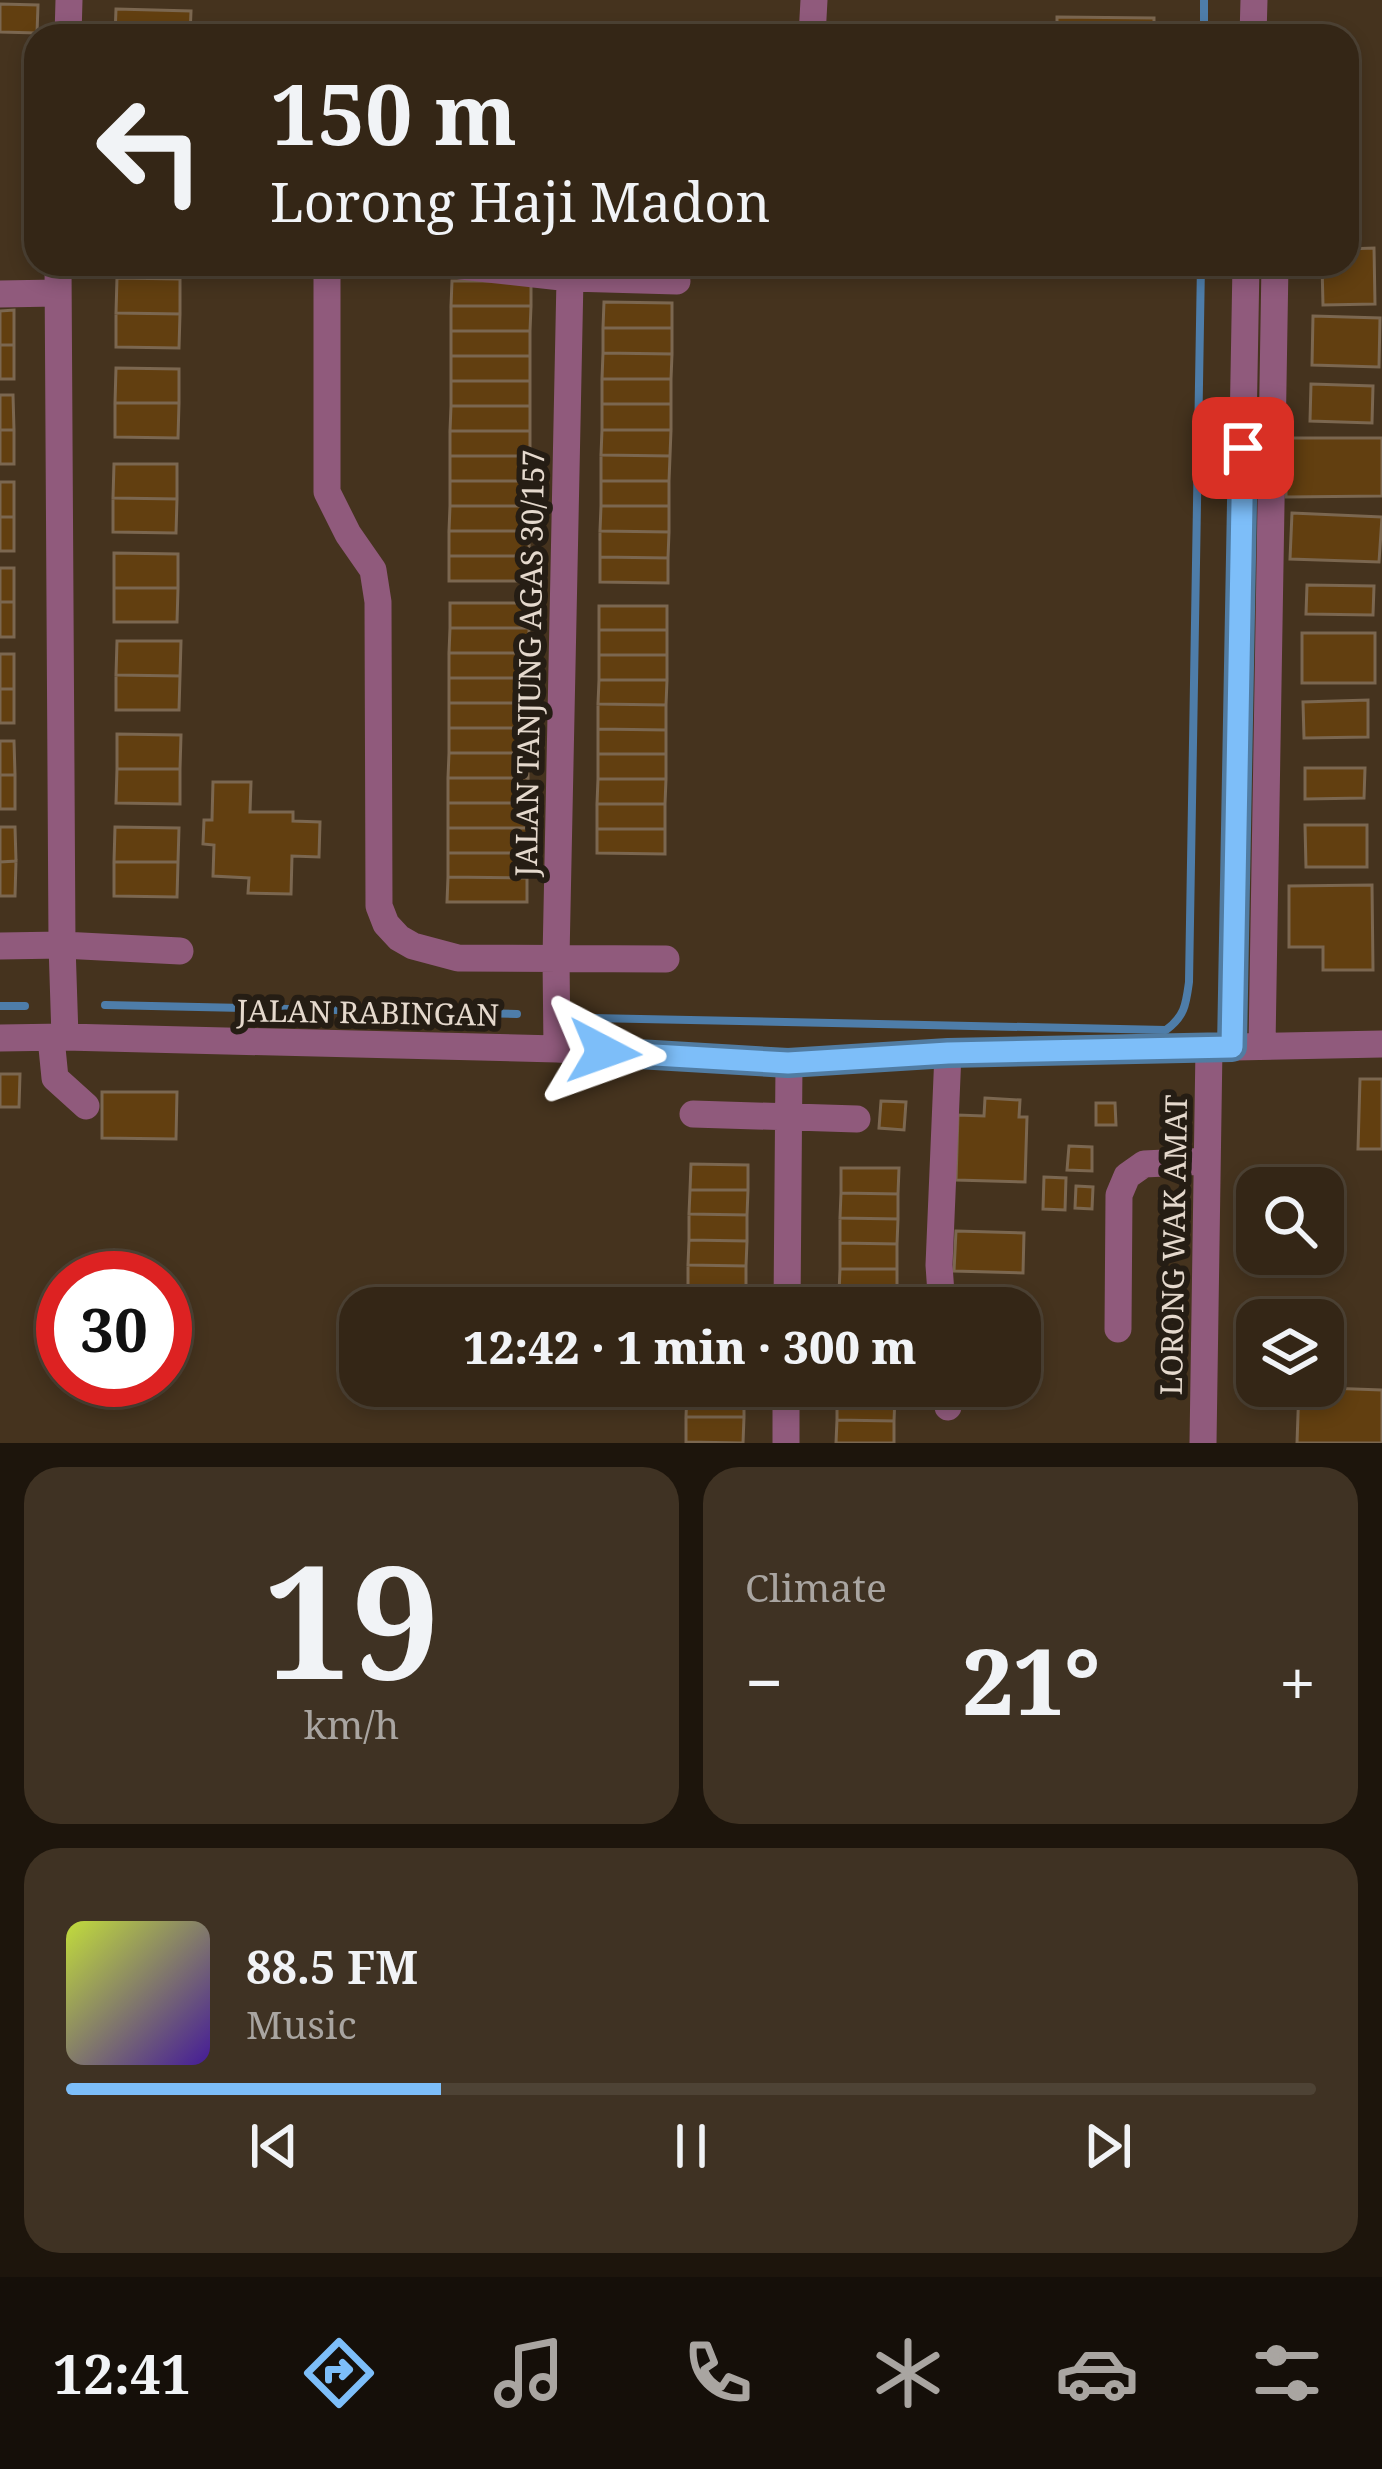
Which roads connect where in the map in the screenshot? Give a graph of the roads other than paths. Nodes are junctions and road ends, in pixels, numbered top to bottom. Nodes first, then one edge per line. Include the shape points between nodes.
1 (327, 276) edge
2 (552, 276) edge
3 (1246, 276) edge
4 (1275, 276) edge
5 (58, 278) edge
6 (570, 278) junction
7 (676, 281) dead end
8 (0, 294) edge
9 (62, 945) junction
10 (0, 946) edge
11 (180, 951) dead end
12 (556, 958) junction
13 (666, 959) dead end
14 (0, 1038) edge
15 (58, 1038) junction
16 (1382, 1043) edge
17 (1262, 1046) junction
18 (1220, 1047) junction
19 (557, 1049) junction
20 (948, 1053) junction
21 (788, 1063) junction
22 (86, 1106) dead end
23 (693, 1114) dead end
24 (787, 1118) junction
25 (856, 1118) dead end
26 (1207, 1161) junction
27 (787, 1287) edge
28 (941, 1287) edge
29 (1118, 1329) dead end
30 (786, 1407) edge
31 (786, 1443) edge
32 (1203, 1443) edge

1 - 12 street via 327,492 373,570 378,602 386,925 413,946 458,958
2 - 6 street
3 - 18 street, LORONG WAK AMAT
4 - 17 street
5 - 8 street
5 - 9 street
6 - 7 street
6 - 12 street, JALAN TANJUNG AGAS 30/157
9 - 10 street
9 - 11 street
9 - 15 street
12 - 13 street
12 - 19 street, JALAN TANJUNG AGAS 30/157
14 - 15 street, JALAN RABINGAN
15 - 19 street, JALAN RABINGAN
15 - 22 street via 55,1078
16 - 17 street, JALAN RABINGAN
17 - 18 street, JALAN RABINGAN
18 - 20 street, JALAN RABINGAN
18 - 26 street, LORONG WAK AMAT
19 - 21 street, JALAN RABINGAN
20 - 21 street, JALAN RABINGAN
20 - 28 street
21 - 24 street
23 - 24 street
24 - 25 street
24 - 27 street
26 - 29 street via 1144,1164 1127,1176
26 - 32 street, LORONG WAK AMAT
30 - 31 street

